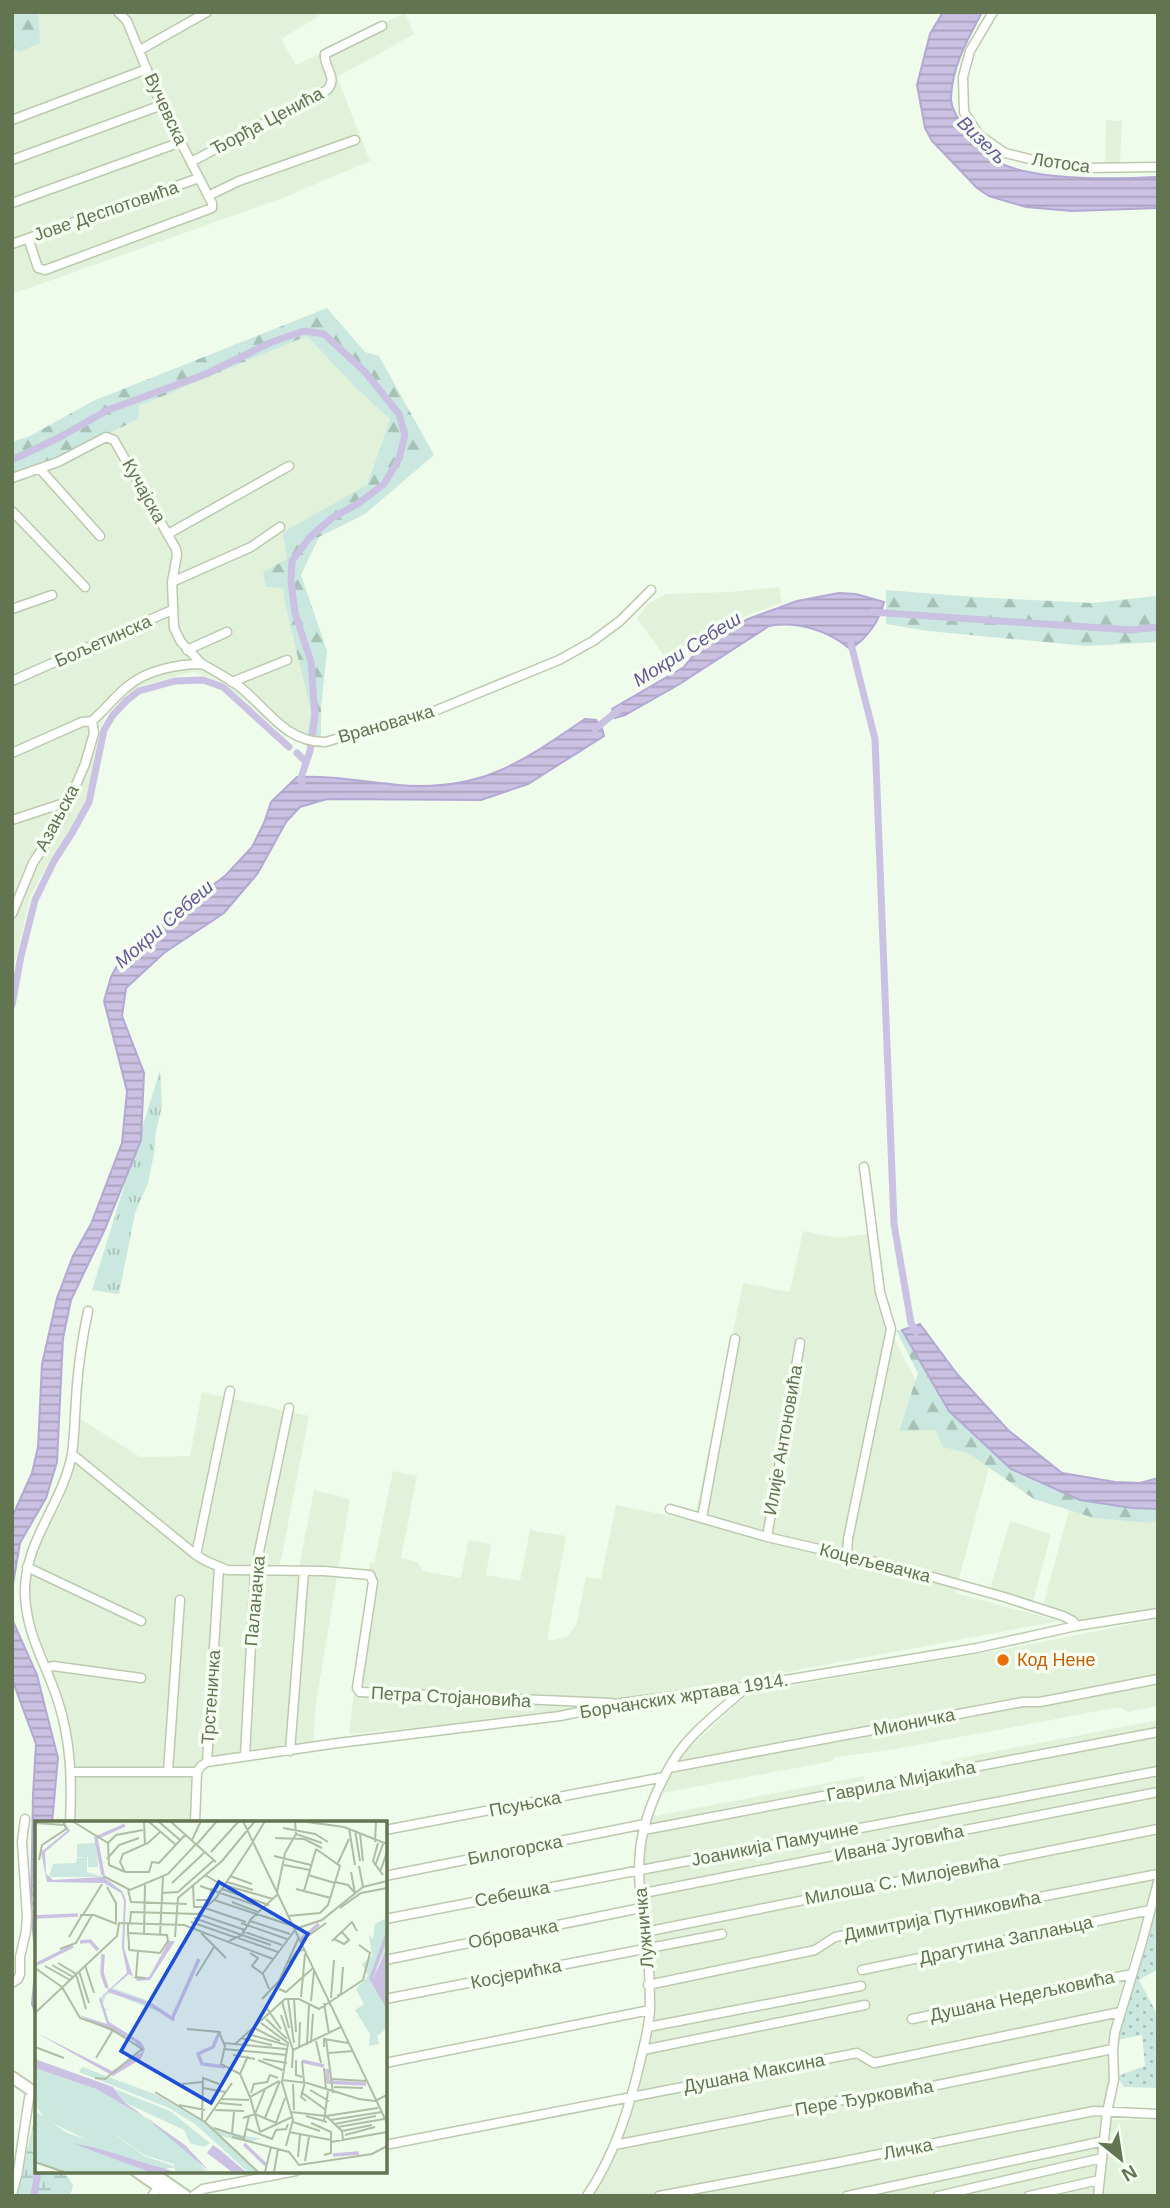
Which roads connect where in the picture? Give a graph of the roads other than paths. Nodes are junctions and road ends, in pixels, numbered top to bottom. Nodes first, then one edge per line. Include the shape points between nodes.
1 (118, 12) edge
2 (207, 12) edge
3 (993, 12) edge
4 (382, 26) dead end
5 (140, 50) junction
6 (147, 69) junction
7 (162, 104) junction
8 (12, 120) edge
9 (355, 140) dead end
10 (181, 142) junction
11 (12, 160) edge
12 (191, 162) junction
13 (1158, 167) edge
14 (199, 178) junction
15 (208, 196) junction
16 (12, 203) edge
17 (28, 239) junction
18 (12, 244) edge
19 (289, 466) dead end
20 (40, 469) junction
21 (12, 478) edge
22 (12, 511) edge
23 (280, 527) dead end
24 (168, 534) junction
25 (100, 536) dead end
26 (172, 582) junction
27 (85, 587) dead end
28 (652, 590) dead end
29 (52, 595) dead end
30 (12, 609) edge
31 (172, 610) junction
32 (227, 632) dead end
33 (187, 650) junction
34 (286, 660) dead end
35 (202, 664) junction
36 (12, 681) edge
37 (232, 682) junction
38 (92, 721) junction
39 (12, 753) edge
40 (67, 804) junction
41 (12, 820) edge
42 (16, 890) edge
43 (12, 914) edge
44 (864, 1167) dead end
45 (88, 1311) dead end
46 (735, 1339) dead end
47 (800, 1343) dead end
48 (230, 1391) dead end
49 (289, 1408) dead end
50 (72, 1454) junction
51 (670, 1509) dead end
52 (702, 1518) junction
53 (767, 1537) junction
54 (196, 1555) junction
55 (847, 1555) junction
56 (27, 1567) junction
57 (219, 1567) junction
58 (255, 1571) junction
59 (304, 1571) junction
60 (180, 1600) dead end
61 (1158, 1613) edge
62 (141, 1621) dead end
63 (1076, 1626) junction
64 (46, 1668) junction
65 (141, 1678) dead end
66 (1158, 1678) edge
67 (749, 1686) junction
68 (622, 1703) junction
69 (1158, 1732) edge
70 (290, 1751) junction
71 (245, 1756) junction
72 (207, 1762) junction
73 (670, 1768) junction
74 (1158, 1770) edge
75 (72, 1772) junction
76 (168, 1772) junction
77 (197, 1772) junction
78 (664, 1777) junction
79 (1158, 1792) edge
80 (25, 1819) dead end
81 (70, 1821) edge
82 (195, 1821) edge
83 (644, 1827) junction
84 (1158, 1829) edge
85 (387, 1830) edge
86 (639, 1870) junction
87 (1158, 1874) edge
88 (387, 1876) edge
89 (1158, 1882) edge
90 (639, 1894) junction
91 (641, 1908) junction
92 (1150, 1910) junction
93 (387, 1919) edge
94 (645, 1932) junction
95 (722, 1934) dead end
96 (647, 1949) junction
97 (387, 1960) edge
98 (862, 1970) dead end
99 (1132, 1974) junction
100 (12, 1983) edge
101 (649, 1985) junction
102 (862, 1986) dead end
103 (387, 1999) edge
104 (865, 2005) dead end
105 (650, 2010) junction
106 (1120, 2012) junction
107 (912, 2019) dead end
108 (648, 2027) junction
109 (1113, 2049) junction
110 (643, 2050) junction
111 (387, 2063) edge
112 (12, 2077) edge
113 (12, 2086) edge
114 (633, 2096) junction
115 (34, 2098) edge
116 (1107, 2112) junction
117 (1158, 2114) edge
118 (1104, 2141) junction
119 (387, 2145) edge
120 (615, 2145) junction
121 (1102, 2158) junction
122 (138, 2173) edge
123 (155, 2173) edge
124 (286, 2173) edge
125 (1099, 2180) junction
126 (155, 2191) edge
127 (12, 2195) edge
128 (172, 2196) edge
129 (186, 2196) edge
130 (193, 2196) edge
131 (587, 2196) edge
132 (659, 2196) edge
133 (847, 2196) edge
134 (938, 2196) edge
135 (1030, 2196) edge
136 (1098, 2196) edge

1 - 5 street, Вучевска
2 - 5 street
3 - 13 street, Лотоса via 970,51 963,77 964,112 979,135 1005,153 1054,166
4 - 12 street, Ђорђа Ценића via 325,54 330,88
5 - 6 street, Вучевска
6 - 7 street, Вучевска
6 - 8 street
7 - 10 street, Вучевска
7 - 11 street
9 - 15 street
10 - 12 street, Вучевска
10 - 16 street
12 - 14 street, Вучевска
14 - 15 street, Вучевска
14 - 17 street, Јове Деспотовића
15 - 17 street, Вучевска via 212,208 45,270 38,268
17 - 18 street, Јове Деспотовића
19 - 24 street
20 - 21 street, Кучајска
20 - 24 street, Кучајска via 106,437 114,440
20 - 25 street
22 - 27 street
23 - 26 street via 251,547
24 - 26 street, Кучајска via 177,552
26 - 31 street, Кучајска
28 - 37 street, Врановачка via 620,621 559,660 432,712 325,742 284,729
29 - 30 street
31 - 33 street, Бољетинска via 175,633
31 - 36 street, Бољетинска
32 - 33 street
33 - 35 street, Бољетинска
34 - 37 street
35 - 37 street, Врановачка
35 - 38 street via 174,667 133,682
38 - 39 street
38 - 40 street, Азањска via 94,733 85,764
40 - 41 street
40 - 42 street, Азањска
42 - 43 street, Азањска
44 - 55 street via 880,1292 891,1329
45 - 50 street
46 - 52 street
47 - 53 street, Илије Антоновића
48 - 54 street
49 - 58 street, Паланачка
50 - 54 street, Петра Стојановића
50 - 56 street
51 - 52 street, Коцељевачка
52 - 53 street, Коцељевачка
53 - 55 street, Коцељевачка
54 - 57 street, Петра Стојановића
55 - 63 street, Коцељевачка via 1011,1599 1063,1616
56 - 62 street
56 - 64 street via 28,1626
57 - 58 street, Петра Стојановића
57 - 72 street, Трстеничка
58 - 59 street, Петра Стојановића
58 - 71 street, Паланачка
59 - 68 street, Петра Стојановића via 367,1573 373,1580 360,1692
59 - 70 street
60 - 76 street
61 - 63 street, Борчанских жртава 1914.
63 - 67 street, Борчанских жртава 1914. via 1001,1644
64 - 65 street
64 - 75 street via 62,1714
66 - 73 street, Мионичка
67 - 68 street, Борчанских жртава 1914.
67 - 73 street, Лужничка via 687,1743
68 - 70 street, Борчанских жртава 1914. via 560,1716
69 - 83 street, Гаврила Мијакића
70 - 71 street, Борчанских жртава 1914.
71 - 72 street, Борчанских жртава 1914.
72 - 77 street, Трстеничка
73 - 78 street, Лужничка
74 - 86 street, Јоаникија Памучине
75 - 76 street
75 - 81 street
76 - 77 street
77 - 82 street
78 - 83 street, Лужничка
78 - 85 street, Псуњска
79 - 90 street, Ивана Југовића
80 - 100 street via 26,1931 20,1974
83 - 86 street, Лужничка
83 - 88 street, Билогорска
84 - 94 street, Милоша С. Милојевића
86 - 90 street, Лужничка
86 - 93 street, Себешка
87 - 101 street, Димитрија Путниковића via 835,1937 816,1950
89 - 92 street
90 - 91 street, Лужничка
91 - 94 street, Лужничка
91 - 97 street, Обровачка
92 - 98 street, Драгутина Заплањца
92 - 99 street
94 - 96 street, Лужничка
95 - 96 street, Косјерићка
96 - 101 street, Лужничка
96 - 103 street, Косјерићка
99 - 106 street
99 - 107 street, Душана Недељковића
101 - 105 street, Лужничка
102 - 108 street
104 - 110 street
105 - 108 street, Лужничка
105 - 111 street
106 - 109 street
106 - 114 street, Душана Максина via 874,2063 857,2053
108 - 110 street, Лужничка
109 - 116 street via 1114,2080
109 - 120 street, Пере Ђурковића
110 - 114 street, Лужничка
112 - 115 main road
113 - 115 main road
114 - 119 street, Душана Максина
114 - 120 street, Лужничка
115 - 127 street
116 - 117 street, Личка
116 - 118 street
116 - 132 street, Личка
118 - 121 street
118 - 133 street
120 - 131 street, Лужничка
121 - 125 street
121 - 134 street
122 - 126 main road
123 - 129 main road
124 - 130 street via 203,2189
125 - 135 street
125 - 136 street
126 - 128 main road

